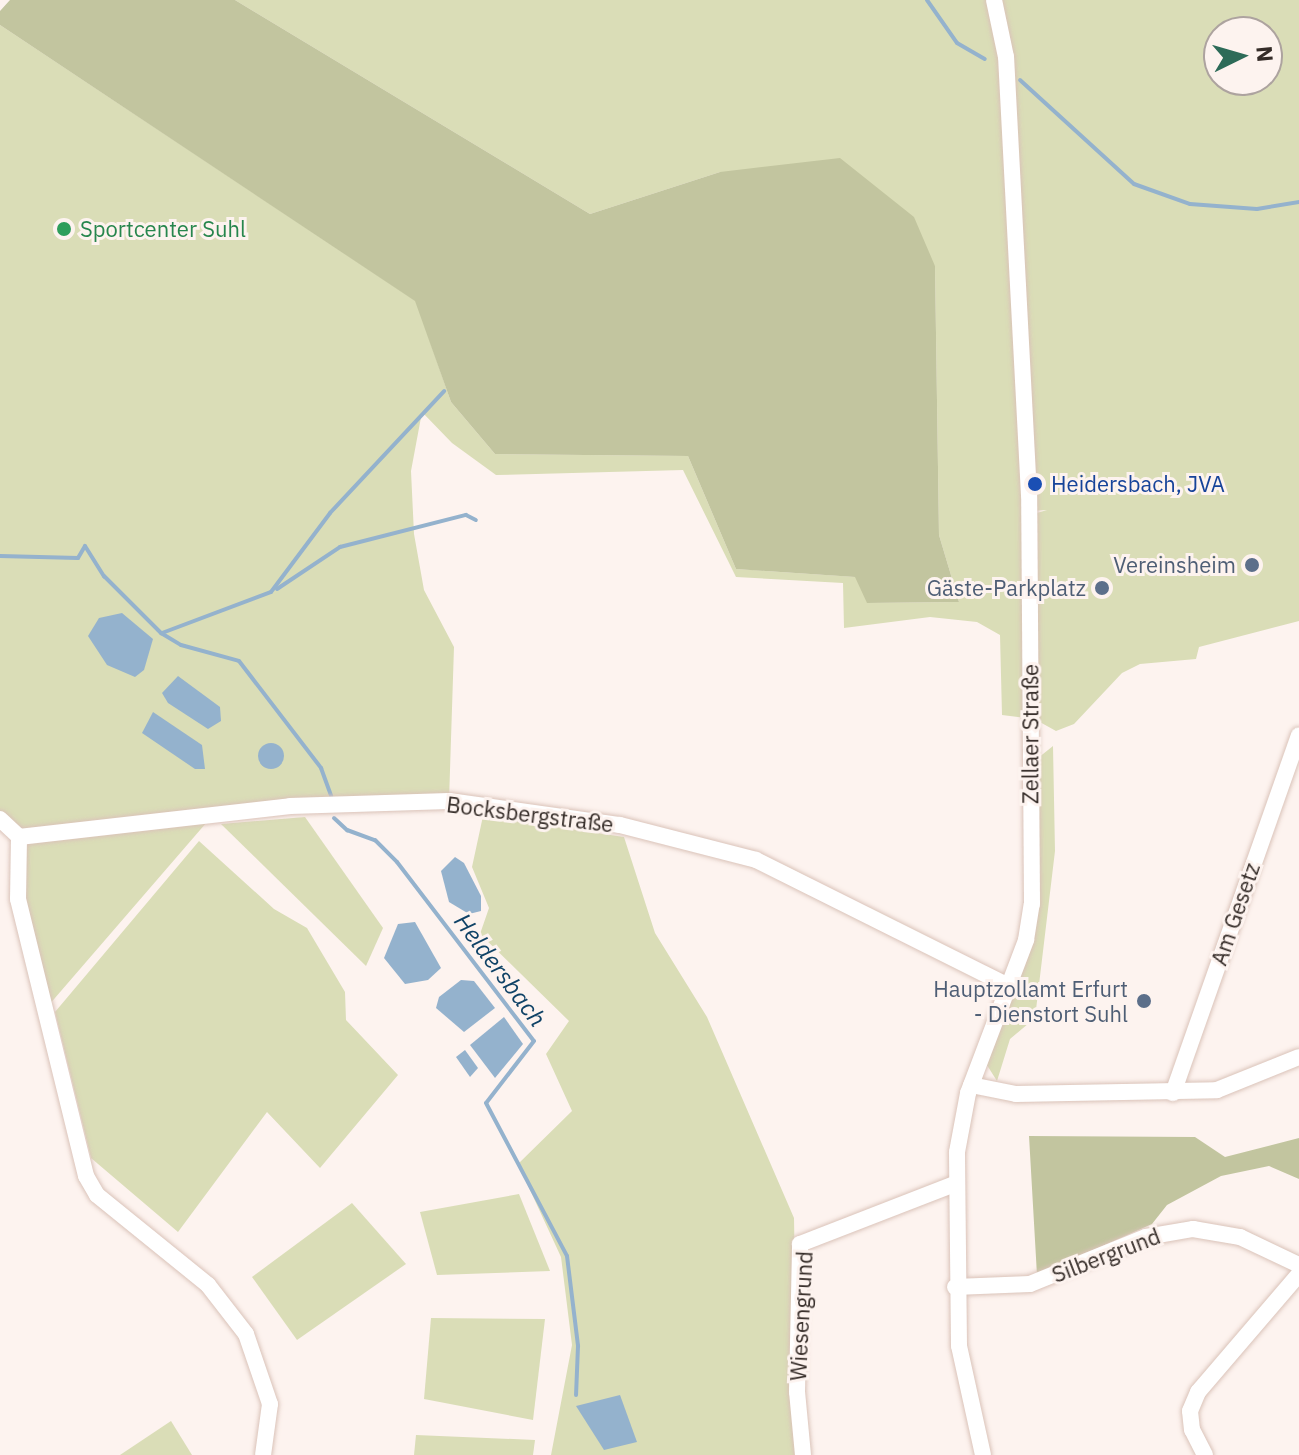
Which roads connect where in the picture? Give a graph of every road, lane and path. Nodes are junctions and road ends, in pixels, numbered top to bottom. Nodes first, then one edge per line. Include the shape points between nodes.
1 (994, 0) edge
2 (1299, 736) edge
3 (0, 819) edge
4 (19, 837) junction
5 (1009, 986) junction
6 (1299, 1057) edge
7 (971, 1085) junction
8 (1173, 1093) junction
9 (955, 1184) junction
10 (1299, 1265) edge
11 (1299, 1274) edge
12 (955, 1287) junction
13 (263, 1455) edge
14 (803, 1455) edge
15 (983, 1455) edge
16 (1205, 1455) edge

1 - 5 street, Zellaer Straße via 1006,57 1029,511 1032,904
2 - 8 street, Am Gesetz
3 - 4 street
4 - 5 street, Bocksbergstraße via 290,806 449,801 505,807 620,825 756,860
4 - 13 street via 18,899 86,1176 97,1195 208,1285 246,1334 270,1404
5 - 7 street, Zellaer Straße
6 - 8 street via 1217,1090
7 - 8 street via 1016,1094
7 - 9 street, Zellaer Straße
9 - 12 street, Zellaer Straße
9 - 14 street, Wiesengrund via 800,1244 797,1392
10 - 12 street, Silbergrund via 1240,1237 1193,1229 1146,1237 1030,1284
11 - 16 street via 1198,1392 1190,1411 1192,1430
12 - 15 street, Zellaer Straße via 959,1346

